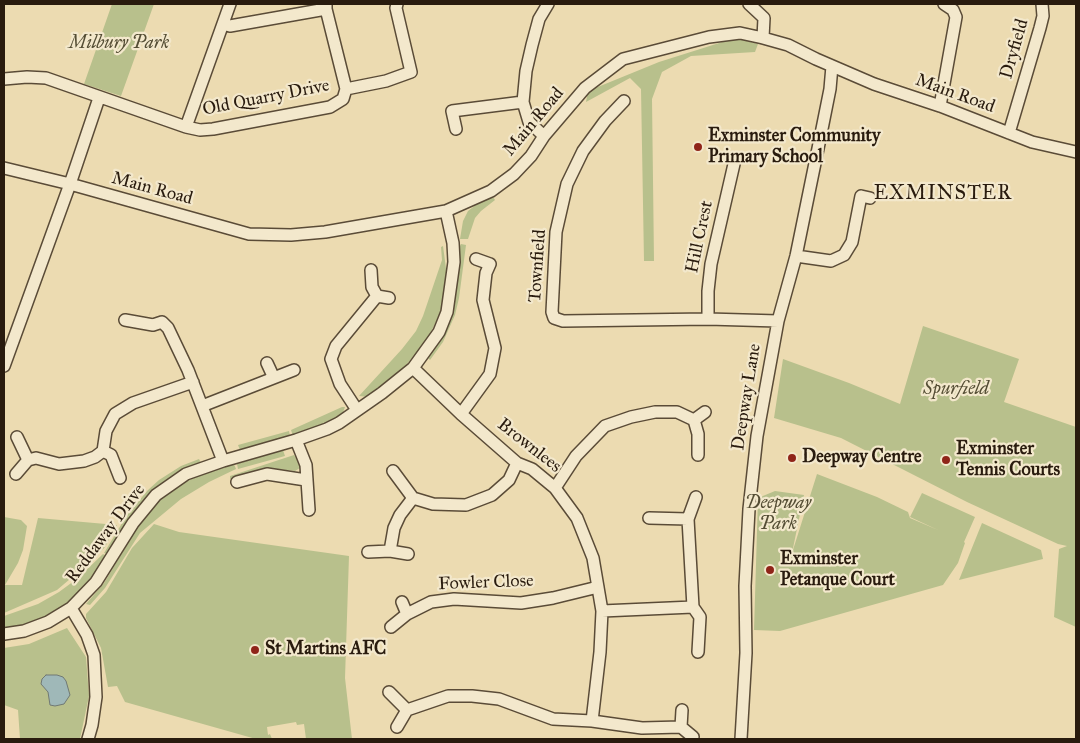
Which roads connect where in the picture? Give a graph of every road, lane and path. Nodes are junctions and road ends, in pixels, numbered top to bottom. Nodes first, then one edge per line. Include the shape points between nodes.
1 (230, 4) edge
2 (397, 4) edge
3 (548, 4) edge
4 (750, 4) edge
5 (944, 4) edge
6 (1042, 4) edge
7 (326, 6) edge
8 (223, 24) junction
9 (763, 38) junction
10 (832, 66) junction
11 (4, 79) edge
12 (346, 89) junction
13 (99, 98) junction
14 (624, 101) dead end
15 (523, 102) junction
16 (940, 106) junction
17 (186, 127) junction
18 (456, 129) dead end
19 (1009, 133) junction
20 (544, 136) junction
21 (1076, 152) edge
22 (734, 164) dead end
23 (4, 168) edge
24 (70, 184) junction
25 (861, 196) dead end
26 (446, 211) junction
27 (796, 256) junction
28 (476, 259) dead end
29 (371, 270) dead end
30 (377, 296) junction
31 (389, 298) dead end
32 (708, 319) junction
33 (126, 320) dead end
34 (778, 321) junction
35 (267, 363) dead end
36 (4, 366) edge
37 (413, 368) junction
38 (294, 370) dead end
39 (273, 376) junction
40 (193, 382) junction
41 (202, 406) junction
42 (356, 410) junction
43 (705, 412) dead end
44 (461, 414) junction
45 (694, 420) junction
46 (17, 437) dead end
47 (296, 440) junction
48 (103, 451) junction
49 (698, 455) dead end
50 (28, 460) junction
51 (223, 461) junction
52 (517, 462) junction
53 (393, 471) dead end
54 (16, 474) dead end
55 (120, 478) dead end
56 (306, 480) junction
57 (237, 482) dead end
58 (555, 488) junction
59 (696, 497) dead end
60 (413, 498) junction
61 (309, 510) dead end
62 (649, 518) dead end
63 (688, 519) junction
64 (390, 551) junction
65 (368, 552) dead end
66 (408, 554) dead end
67 (598, 587) junction
68 (402, 602) dead end
69 (693, 607) junction
70 (71, 608) junction
71 (602, 611) junction
72 (407, 614) junction
73 (391, 627) dead end
74 (4, 634) edge
75 (698, 652) dead end
76 (389, 692) dead end
77 (407, 710) junction
78 (682, 710) dead end
79 (592, 721) junction
80 (397, 727) dead end
81 (681, 728) junction
82 (693, 737) dead end
83 (88, 739) edge
84 (741, 739) edge

1 - 8 street, Old Quarry Drive
2 - 12 street, Old Quarry Drive via 411,72
3 - 15 street via 539,19 532,44
4 - 9 street via 764,18
5 - 16 street via 953,10 956,17
6 - 19 street, Dryfield via 1040,28
7 - 8 street, Old Quarry Drive via 230,26
7 - 12 street, Old Quarry Drive
8 - 17 street, Old Quarry Drive
9 - 10 street, Main Road via 788,45
9 - 20 street, Main Road via 740,33 709,37 623,59 585,88
10 - 16 street, Main Road
10 - 27 street, Deepway Lane
11 - 13 street, Old Quarry Drive via 46,78
12 - 17 street, Old Quarry Drive via 343,100 330,106 213,129
13 - 17 street, Old Quarry Drive
13 - 24 street
14 - 32 street, Townfield via 583,151 567,184 556,232 554,318 563,321
15 - 18 street via 452,111
15 - 20 street via 528,122
16 - 19 street, Main Road
19 - 21 street, Main Road via 1041,145
20 - 26 street, Main Road via 514,174 491,191
22 - 32 street, Hill Crest via 711,264
23 - 24 street, Main Road
24 - 26 street, Main Road via 249,234 325,232
24 - 36 street
25 - 27 street via 852,242 844,255 831,261
26 - 37 street, Reddaway Drive via 454,262 448,312 439,332
27 - 34 street, Deepway Lane
28 - 44 street via 495,266 486,273 483,300 494,348 490,374
29 - 30 street via 372,287
30 - 31 street
30 - 42 street via 336,346 331,359 340,384
32 - 34 street, Townfield
33 - 40 street via 153,325 163,316
34 - 84 street, Deepway Lane via 759,423 749,509
35 - 39 street
37 - 42 street, Reddaway Drive
37 - 44 street, Brownlees
38 - 39 street
39 - 41 street
40 - 41 street
40 - 48 street via 133,403 115,414 106,431
41 - 51 street
42 - 47 street, Reddaway Drive via 327,429
43 - 45 street
44 - 52 street, Brownlees
45 - 49 street
45 - 58 street via 677,412 655,412 605,426 576,456
46 - 50 street
47 - 51 street, Reddaway Drive
47 - 56 street via 306,465
48 - 50 street via 84,461 59,464 36,458
48 - 55 street via 111,455
50 - 54 street
51 - 70 street, Reddaway Drive via 186,474 156,495 96,582
52 - 58 street, Brownlees via 532,469
52 - 60 street via 509,480 492,495 466,505 433,504
53 - 60 street
56 - 57 street via 268,474
56 - 61 street
58 - 67 street, Brownlees via 577,518 593,558
59 - 63 street
60 - 64 street via 394,528
62 - 63 street
63 - 69 street
64 - 65 street
64 - 66 street
67 - 71 street, Brownlees
67 - 72 street, Fowler Close via 521,603 454,599 431,602
68 - 72 street
69 - 71 street
69 - 75 street via 700,617
70 - 74 street, Reddaway Drive via 48,622
70 - 83 street via 87,635 94,655 96,697
71 - 79 street, Brownlees
72 - 73 street, Fowler Close
76 - 77 street
77 - 79 street via 448,696 472,696 498,699 553,719
77 - 80 street
78 - 81 street
79 - 81 street via 642,728
81 - 82 street

